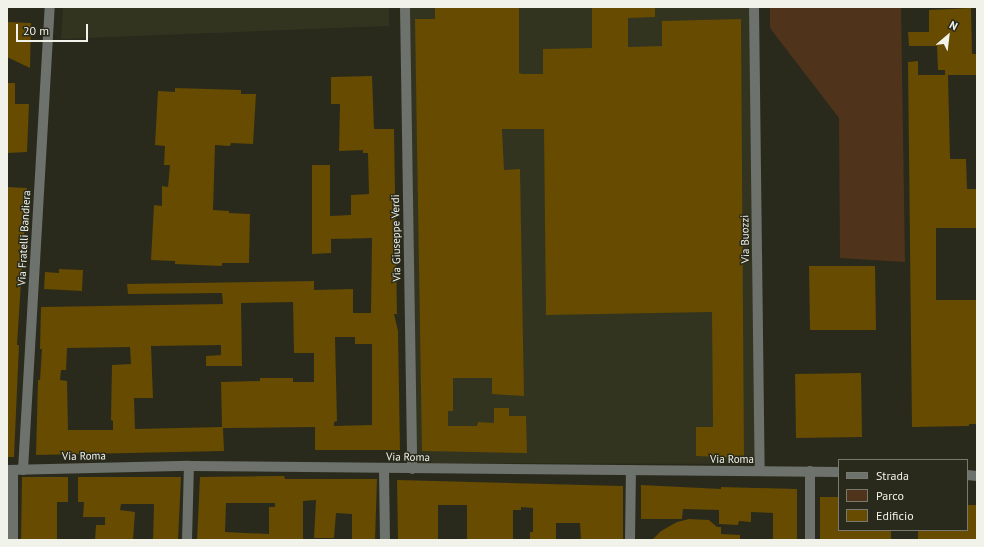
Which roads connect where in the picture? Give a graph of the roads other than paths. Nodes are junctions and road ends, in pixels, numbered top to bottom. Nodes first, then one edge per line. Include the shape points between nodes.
1 (50, 7) edge
2 (405, 7) edge
3 (754, 7) edge
4 (189, 466) junction
5 (384, 469) junction
6 (412, 469) junction
7 (14, 470) edge
8 (631, 470) junction
9 (760, 471) junction
10 (810, 471) junction
11 (838, 472) edge
12 (13, 540) edge
13 (188, 540) edge
14 (385, 540) edge
15 (630, 540) edge
16 (810, 540) edge

1 - 7 street, Via Fratelli Bandiera
2 - 6 street, Via Giuseppe Verdi
3 - 9 street, Via Buozzi
4 - 5 street, Via Roma
4 - 7 street, Via Roma
4 - 13 street
5 - 6 street, Via Roma
5 - 14 street
6 - 8 street, Via Roma
7 - 12 street, Via Fratelli Bandiera
8 - 9 street, Via Roma
8 - 15 street
9 - 10 street, Via Roma
10 - 11 street, Via Roma
10 - 16 street

